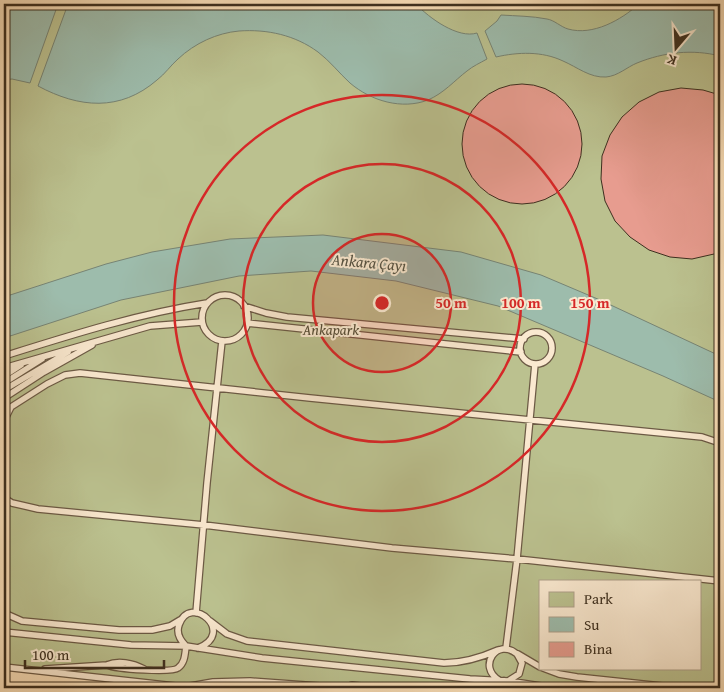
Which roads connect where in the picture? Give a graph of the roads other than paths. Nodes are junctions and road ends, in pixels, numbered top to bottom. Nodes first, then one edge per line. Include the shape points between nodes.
1 (207, 303) junction
2 (244, 306) junction
3 (202, 322) junction
4 (247, 323) junction
5 (524, 339) junction
6 (100, 340) junction
7 (222, 341) junction
8 (76, 347) junction
9 (521, 352) junction
10 (48, 355) junction
11 (4, 356) edge
12 (30, 360) junction
13 (535, 364) junction
14 (4, 369) edge
15 (4, 376) edge
16 (4, 383) edge
17 (217, 388) junction
18 (4, 390) edge
19 (4, 398) edge
20 (530, 419) junction
21 (4, 421) edge
22 (720, 443) edge
23 (4, 498) edge
24 (204, 525) junction
25 (517, 559) junction
26 (720, 581) edge
27 (196, 612) junction
28 (4, 613) edge
29 (182, 619) junction
30 (210, 621) junction
31 (4, 632) edge
32 (186, 646) junction
33 (198, 648) junction
34 (506, 648) junction
35 (498, 650) junction
36 (517, 654) junction
37 (539, 666) edge
38 (4, 667) edge
39 (30, 670) junction
40 (548, 670) edge
41 (504, 681) junction
42 (184, 687) edge
43 (193, 688) edge
44 (346, 688) edge
45 (378, 688) edge
46 (511, 688) edge
47 (554, 688) edge
48 (681, 688) edge

1 - 2 lane via 225,295 232,296
1 - 3 lane via 202,312
1 - 11 lane via 164,310 95,328
2 - 4 lane
2 - 5 lane via 287,317
3 - 6 lane via 150,326
3 - 7 lane via 207,333
4 - 7 lane via 235,339
4 - 9 lane
5 - 9 lane
5 - 13 lane via 530,333 541,332 550,338 552,354 545,362
6 - 8 lane
6 - 19 lane
7 - 17 lane
8 - 10 lane
8 - 18 lane
9 - 13 lane via 525,360
10 - 12 lane
10 - 16 lane
12 - 14 lane
12 - 15 lane
13 - 20 lane
17 - 20 lane
17 - 21 lane via 80,373 65,375 11,407
17 - 24 lane
20 - 22 lane via 702,437
20 - 25 lane
23 - 24 lane via 38,509
24 - 25 lane via 392,548
24 - 27 lane
25 - 26 lane
25 - 34 lane
27 - 29 lane
27 - 30 lane via 207,616
28 - 29 lane via 22,622 119,630 152,630
29 - 32 lane via 179,634
30 - 33 lane via 212,636
30 - 35 lane via 227,634 247,641 444,663 477,659
31 - 32 lane via 121,644
32 - 33 lane
32 - 39 lane via 183,663 174,671 107,665
33 - 41 lane via 262,658
34 - 35 lane
34 - 36 lane
35 - 41 lane via 490,658 490,669
36 - 37 lane
36 - 41 lane via 522,663 521,669 516,677
38 - 39 lane
39 - 42 lane
40 - 48 lane via 568,676
41 - 46 lane
41 - 47 lane
42 - 43 lane
42 - 44 lane via 250,681
44 - 45 lane via 352,685

